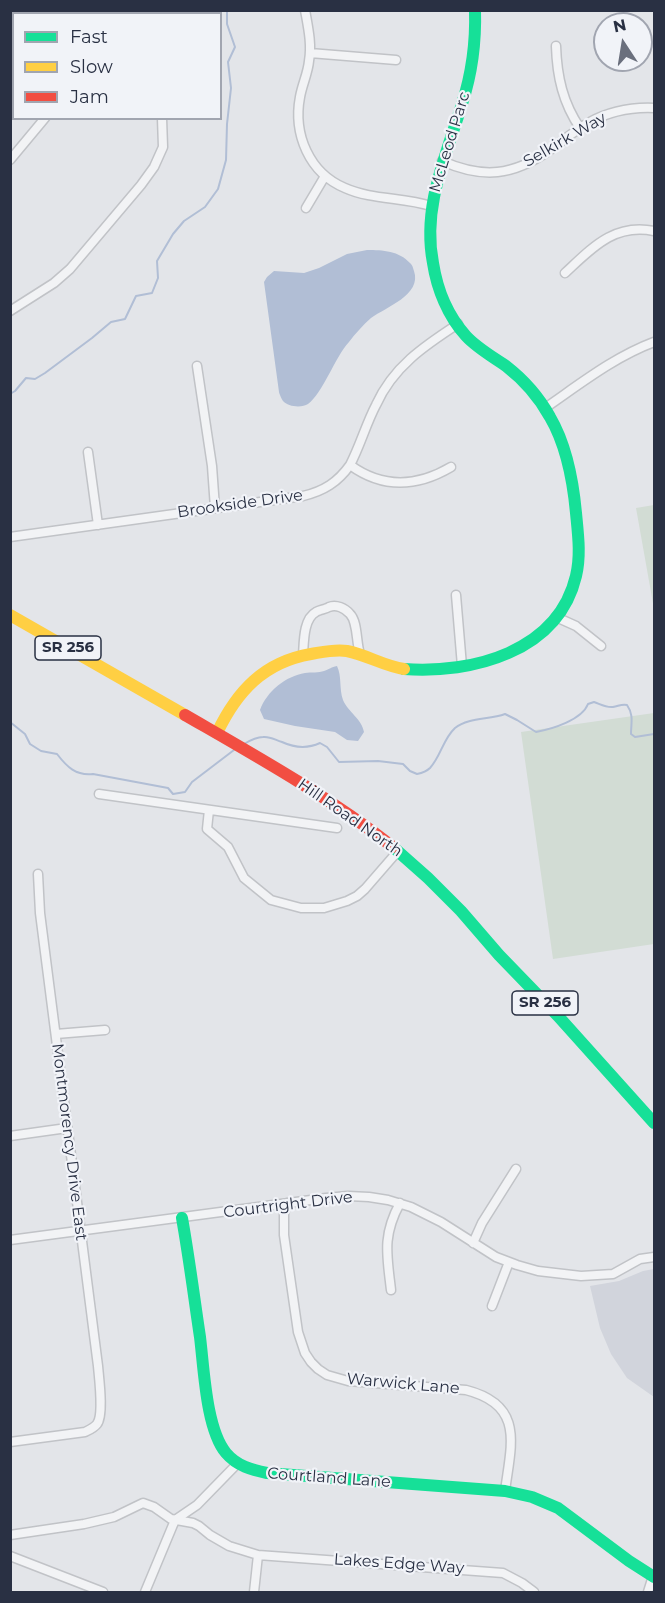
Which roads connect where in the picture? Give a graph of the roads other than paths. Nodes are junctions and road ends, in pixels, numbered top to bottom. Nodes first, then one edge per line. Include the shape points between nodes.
1 (305, 10) edge
2 (475, 10) edge
3 (556, 46) dead end
4 (310, 53) junction
5 (396, 60) dead end
6 (654, 108) edge
7 (43, 120) edge
8 (162, 120) edge
9 (580, 128) junction
10 (10, 160) edge
11 (442, 161) junction
12 (325, 176) junction
13 (431, 206) junction
14 (306, 208) dead end
15 (654, 231) edge
16 (565, 273) dead end
17 (10, 311) edge
18 (458, 324) junction
19 (654, 342) edge
20 (197, 366) dead end
21 (545, 408) junction
22 (88, 452) dead end
23 (350, 465) junction
24 (451, 467) dead end
25 (215, 508) junction
26 (98, 525) junction
27 (10, 537) edge
28 (456, 595) dead end
29 (10, 615) edge
30 (556, 617) junction
31 (601, 646) dead end
32 (360, 654) junction
33 (303, 655) junction
34 (462, 666) junction
35 (217, 734) junction
36 (99, 794) dead end
37 (209, 810) junction
38 (337, 828) dead end
39 (398, 851) junction
40 (38, 874) dead end
41 (105, 1030) dead end
42 (56, 1034) junction
43 (654, 1123) edge
44 (67, 1128) junction
45 (10, 1136) edge
46 (516, 1169) dead end
47 (287, 1203) junction
48 (400, 1203) junction
49 (182, 1218) junction
50 (80, 1230) junction
51 (10, 1240) edge
52 (473, 1243) junction
53 (654, 1257) edge
54 (509, 1262) junction
55 (391, 1290) dead end
56 (492, 1306) dead end
57 (10, 1443) edge
58 (237, 1464) junction
59 (505, 1491) junction
60 (175, 1520) junction
61 (10, 1535) edge
62 (258, 1555) junction
63 (10, 1556) edge
64 (654, 1576) edge
65 (103, 1593) edge
66 (145, 1593) edge
67 (254, 1593) edge
68 (534, 1593) edge
69 (648, 1593) edge

1 - 4 street
2 - 11 street, McLeod Parc via 469,80
3 - 9 street via 561,89
4 - 5 street
4 - 12 street via 299,99 299,132 312,162
6 - 9 street, Selkirk Way via 613,112
7 - 10 street
8 - 17 street via 162,147 141,185 66,273
9 - 11 street, Selkirk Way via 536,159 505,171 472,171
11 - 13 street, McLeod Parc
12 - 13 street via 356,192
12 - 14 street
13 - 18 street, McLeod Parc via 434,269 444,300
15 - 16 street via 634,229 614,234
18 - 21 street, McLeod Parc via 467,337 520,377
18 - 23 street, Brookside Drive via 431,341 391,379 374,407
19 - 21 street via 615,360
20 - 25 street
21 - 30 street, McLeod Parc via 566,451 578,534 577,571
22 - 26 street
23 - 24 street via 377,480 398,483 427,479
23 - 25 street, Brookside Drive via 334,483 315,493
25 - 26 street, Brookside Drive
26 - 27 street, Brookside Drive
28 - 34 street
29 - 35 street, Hill Road North / SR 256
30 - 31 street via 576,626
30 - 34 street, McLeod Parc via 539,637 521,649 501,658
32 - 33 street, McLeod Parc via 339,650
32 - 33 street via 352,615 335,606 315,612 309,620
32 - 34 street, McLeod Parc via 403,669
33 - 35 street, McLeod Parc via 286,659 254,681 231,707
35 - 39 street, Hill Road North / SR 256 via 333,802
36 - 37 street
37 - 38 street
37 - 39 street via 207,829 228,847 244,878 271,900 301,908 324,908 357,896
39 - 43 street, Hill Road North / SR 256 via 461,911
40 - 42 street, Montmorency Drive East
41 - 42 street
42 - 44 street, Montmorency Drive East
44 - 45 street
44 - 50 street, Montmorency Drive East
46 - 52 street
47 - 48 street, Courtright Drive via 358,1196
47 - 49 street, Courtright Drive
47 - 59 street, Warwick Lane via 284,1235 298,1332 311,1362 327,1375 348,1381 466,1390 493,1401 502,1410 510,1429
48 - 52 street, Courtright Drive via 422,1211
48 - 55 street via 387,1241
49 - 50 street, Courtright Drive
49 - 58 street via 213,1429 221,1448
50 - 51 street, Courtright Drive
50 - 57 street, Montmorency Drive East via 99,1377 100,1419 85,1432
52 - 54 street, Courtright Drive
53 - 54 street, Courtright Drive via 640,1259 613,1274 592,1276 538,1271
54 - 56 street
58 - 59 street, Courtland Lane via 267,1473
58 - 60 street via 197,1505
59 - 64 street, Courtland Lane via 548,1503
60 - 61 street, Lakes Edge Way via 143,1503 114,1517
60 - 62 street, Lakes Edge Way via 193,1523 229,1546
60 - 66 street
62 - 67 street
62 - 68 street, Lakes Edge Way via 503,1573
63 - 65 street
64 - 69 street

